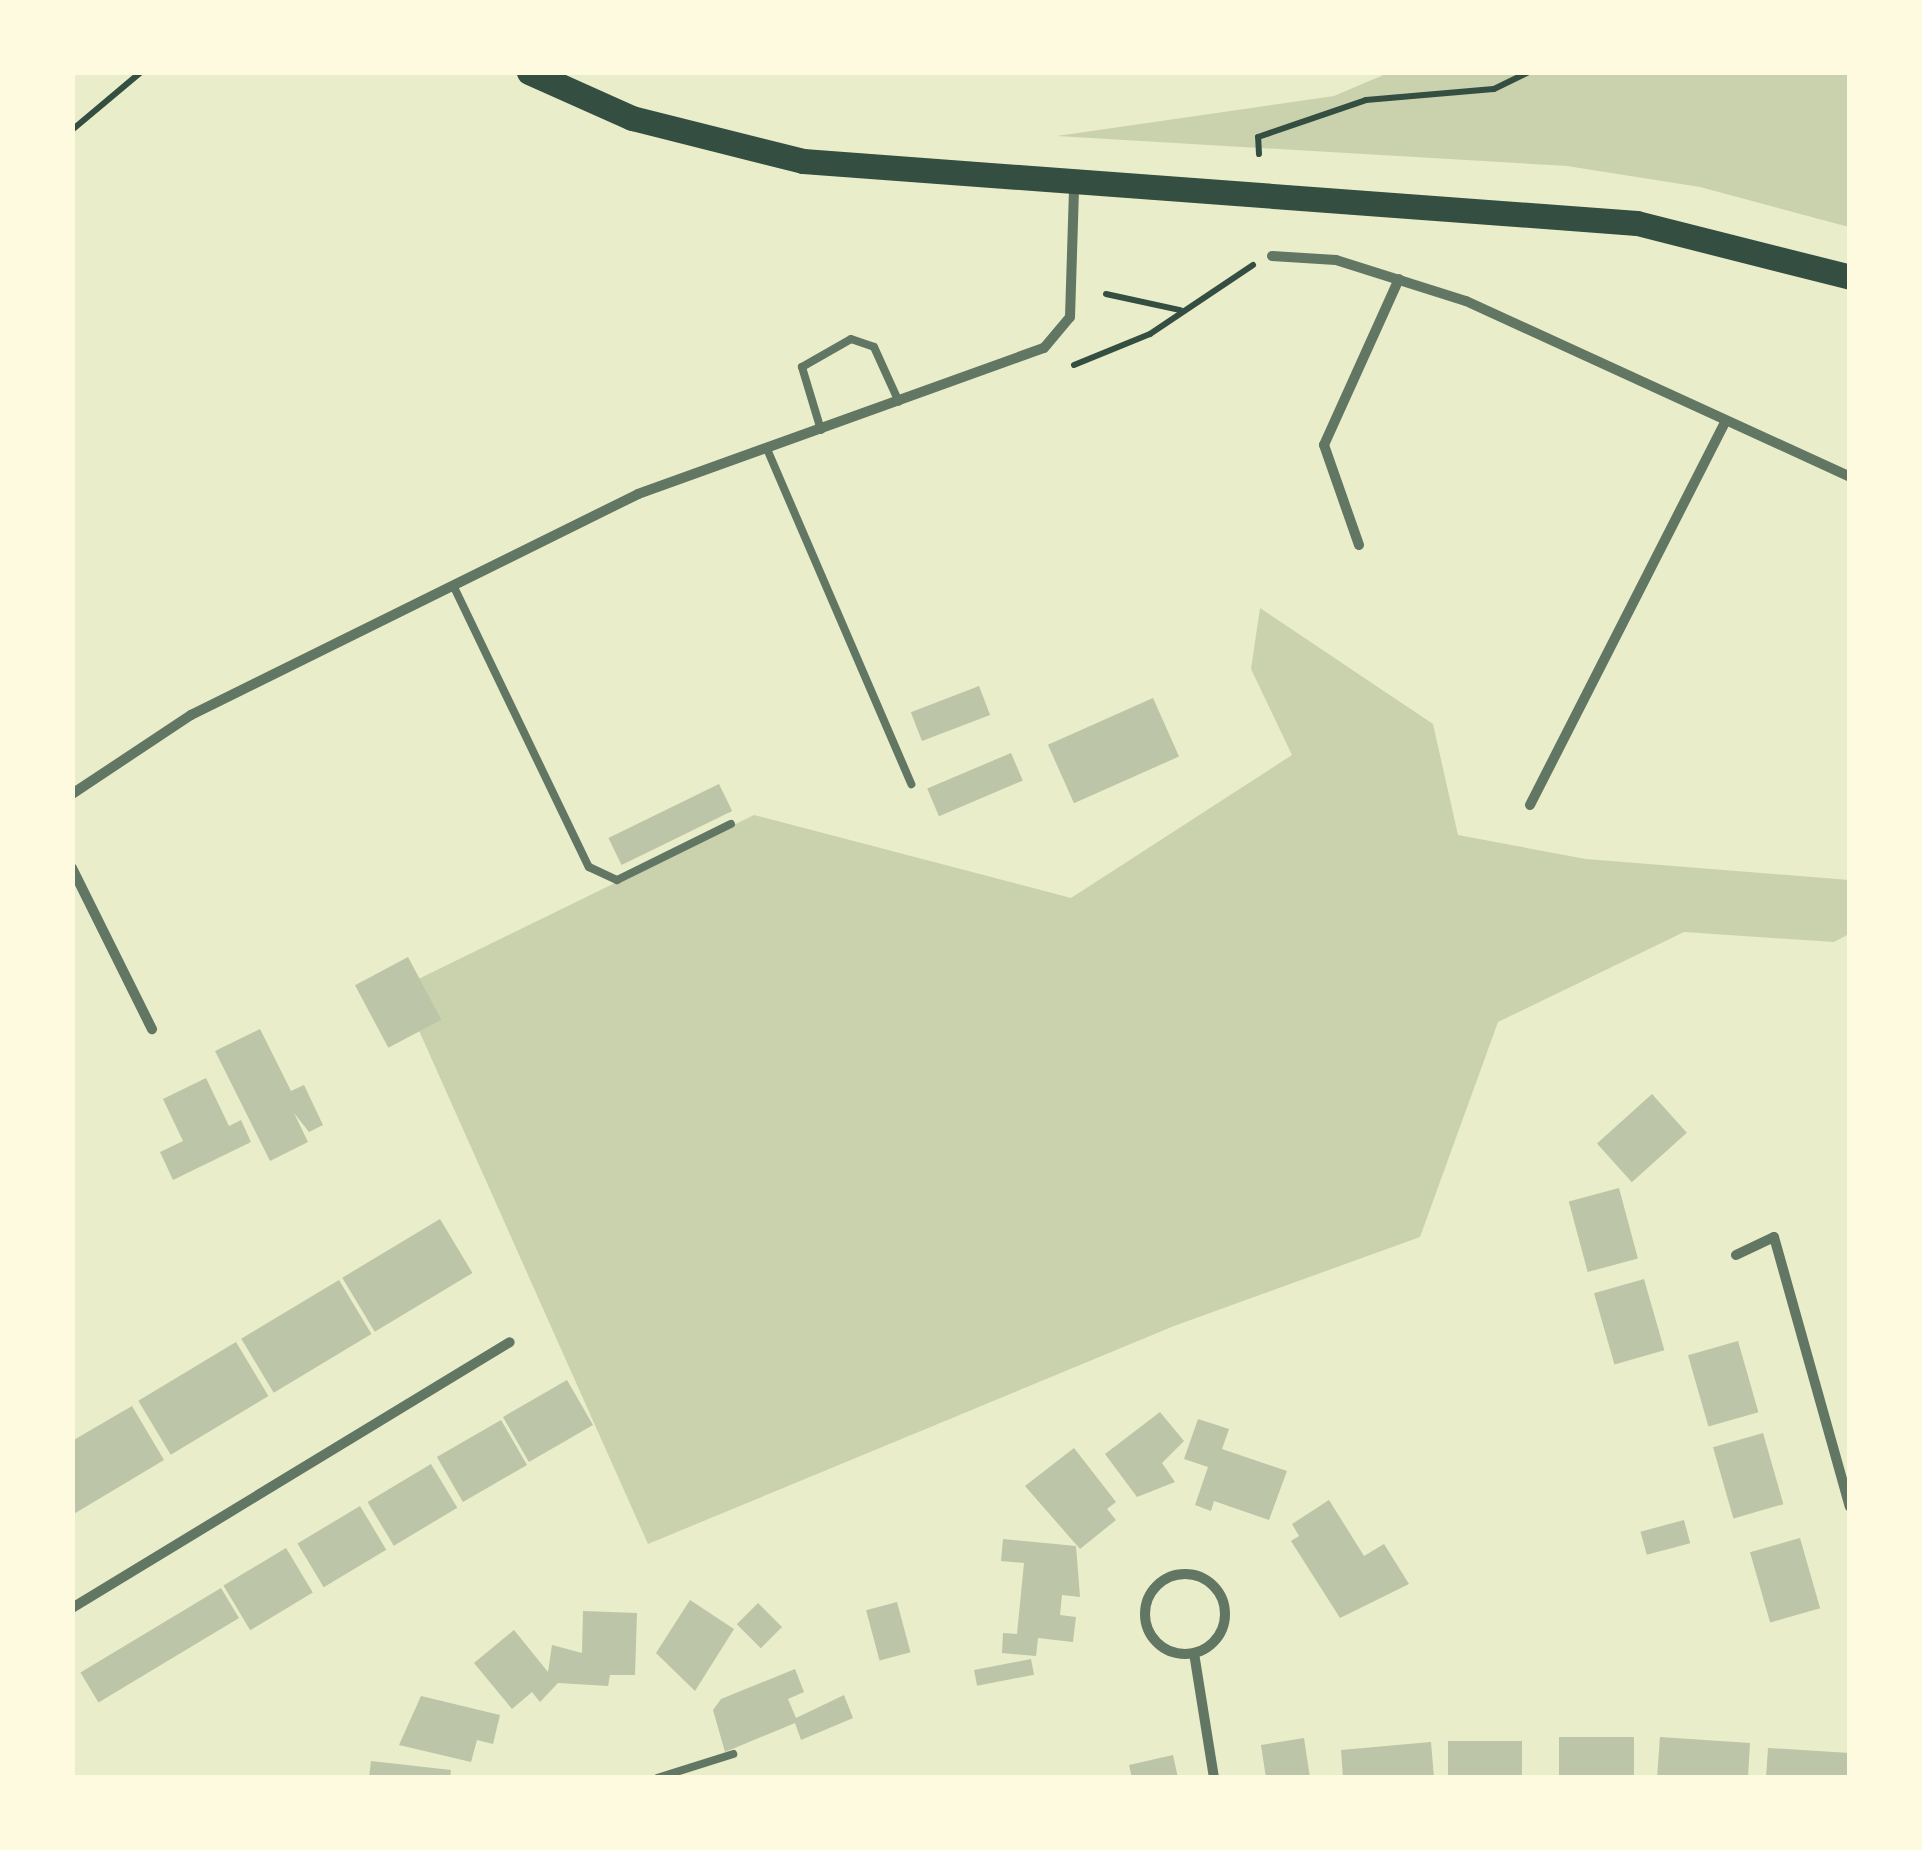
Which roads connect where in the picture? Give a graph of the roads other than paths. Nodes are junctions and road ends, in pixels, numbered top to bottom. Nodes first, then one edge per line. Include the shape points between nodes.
1 (529, 72) edge
2 (1074, 186) junction
3 (1272, 256) road end
4 (1850, 277) edge
5 (1399, 279) junction
6 (899, 402) junction
7 (1724, 423) junction
8 (822, 430) junction
9 (767, 449) junction
10 (1850, 477) edge
11 (1359, 545) dead end
12 (453, 586) junction
13 (911, 784) dead end
14 (72, 794) edge
15 (1530, 805) dead end
16 (732, 824) dead end
17 (72, 868) edge
18 (152, 1029) dead end
19 (1736, 1254) dead end
20 (510, 1342) dead end
21 (1850, 1506) edge
22 (72, 1608) edge
23 (1194, 1653) junction
24 (732, 1754) dead end
25 (657, 1778) edge
26 (1214, 1778) edge

1 - 2 main road via 632,118 804,161
2 - 4 main road via 1447,202 1618,221
2 - 6 street via 1070,317 1044,348
3 - 5 street
5 - 7 street
5 - 11 street via 1324,446
6 - 8 street
6 - 8 lane via 874,347 851,339 802,367
7 - 10 street
7 - 15 street
8 - 9 street
9 - 12 street via 638,494
9 - 13 lane
12 - 14 street via 191,715
12 - 16 lane via 589,867 616,880
17 - 18 street
19 - 21 street via 1774,1237
20 - 22 street
23 - 23 street via 1216,1640 1224,1602 1209,1581 1172,1575 1151,1592 1144,1618 1167,1650
23 - 26 street
24 - 25 lane

